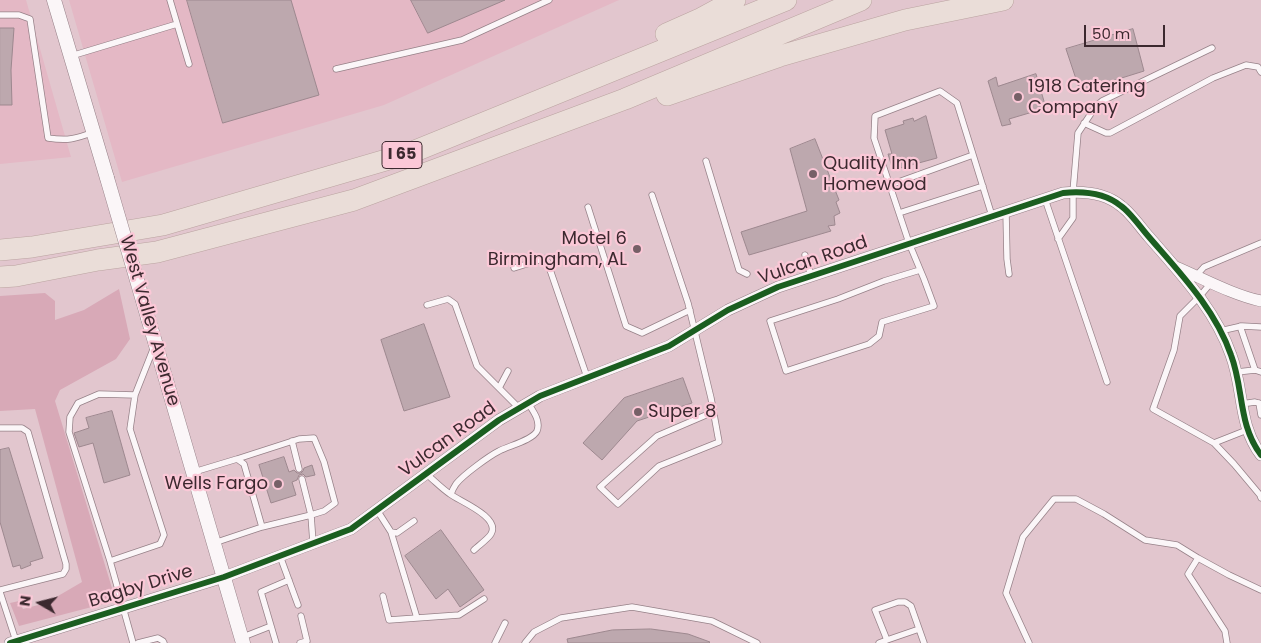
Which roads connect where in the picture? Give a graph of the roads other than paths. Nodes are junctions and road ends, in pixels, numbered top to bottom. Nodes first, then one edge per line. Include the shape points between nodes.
1 (54, 0) edge
2 (170, 0) edge
3 (549, 0) edge
4 (735, 0) edge
5 (786, 0) edge
6 (861, 0) edge
7 (1003, 0) edge
8 (0, 15) edge
9 (177, 24) junction
10 (1212, 48) dead end
11 (71, 56) junction
12 (189, 64) dead end
13 (336, 69) dead end
14 (1261, 72) edge
15 (624, 99) junction
16 (1084, 123) junction
17 (94, 132) junction
18 (410, 153) junction
19 (973, 155) junction
20 (706, 161) dead end
21 (890, 185) junction
22 (983, 186) junction
23 (1073, 192) junction
24 (652, 195) dead end
25 (1045, 199) junction
26 (588, 207) dead end
27 (1006, 212) junction
28 (899, 214) junction
29 (992, 216) junction
30 (1058, 239) junction
31 (909, 243) junction
32 (1261, 243) edge
33 (0, 250) edge
34 (805, 254) dead end
35 (514, 268) dead end
36 (920, 270) junction
37 (747, 274) dead end
38 (1009, 274) dead end
39 (811, 276) junction
40 (0, 277) edge
41 (1193, 280) junction
42 (1211, 283) junction
43 (1199, 297) junction
44 (1261, 301) edge
45 (427, 305) dead end
46 (690, 310) junction
47 (1240, 326) junction
48 (1261, 327) edge
49 (694, 330) junction
50 (1220, 331) junction
51 (155, 342) junction
52 (508, 371) dead end
53 (1258, 371) edge
54 (1237, 372) junction
55 (587, 378) junction
56 (1107, 382) dead end
57 (499, 388) junction
58 (135, 395) junction
59 (1241, 404) junction
60 (1260, 404) edge
61 (523, 405) junction
62 (713, 412) junction
63 (1261, 415) edge
64 (0, 428) edge
65 (1247, 430) junction
66 (292, 441) junction
67 (1214, 443) junction
68 (1261, 455) edge
69 (237, 459) junction
70 (299, 469) dead end
71 (193, 472) junction
72 (426, 474) junction
73 (302, 479) dead end
74 (451, 494) junction
75 (1261, 498) edge
76 (377, 510) junction
77 (311, 515) junction
78 (414, 520) dead end
79 (262, 527) junction
80 (391, 532) junction
81 (214, 543) junction
82 (314, 543) junction
83 (474, 550) dead end
84 (280, 556) junction
85 (1198, 558) junction
86 (110, 561) junction
87 (224, 577) junction
88 (289, 580) junction
89 (1261, 590) edge
90 (0, 591) edge
91 (383, 596) dead end
92 (484, 599) dead end
93 (298, 605) dead end
94 (123, 608) junction
95 (300, 616) dead end
96 (417, 618) junction
97 (505, 623) dead end
98 (271, 626) junction
99 (919, 629) junction
100 (242, 640) edge
101 (887, 640) junction
102 (13, 642) edge
103 (133, 643) edge
104 (138, 643) edge
105 (164, 643) edge
106 (276, 643) edge
107 (300, 643) edge
108 (495, 643) edge
109 (526, 643) edge
110 (757, 643) edge
111 (879, 643) edge
112 (924, 643) edge
113 (1029, 643) edge
114 (1226, 643) edge

1 - 11 street, West Valley Avenue
2 - 9 lane
3 - 13 lane via 462,40
4 - 18 highway via 702,18 462,122
5 - 18 highway, I 65
6 - 15 highway, I 65
7 - 15 highway via 896,23 780,56 667,95
8 - 17 lane via 19,15 30,19 48,138 76,139
9 - 11 lane
9 - 12 lane
10 - 16 lane via 1102,101
11 - 17 street, West Valley Avenue
14 - 16 lane via 1258,67 1246,64 1110,133
15 - 40 highway, I 65 via 354,200 157,252
16 - 23 lane via 1077,139
17 - 51 street, West Valley Avenue, bridge
18 - 33 highway, I 65 via 163,225
19 - 21 lane
19 - 21 lane via 957,103 940,91 875,116 874,138
19 - 22 lane
20 - 37 lane via 739,270
21 - 28 lane
22 - 28 lane
22 - 29 lane
23 - 25 street, Vulcan Road
23 - 30 lane via 1073,218
23 - 41 street, Vulcan Road via 1107,198 1122,206 1174,266
24 - 46 lane
25 - 27 street, Vulcan Road
25 - 30 lane
26 - 46 lane via 626,326 642,334
27 - 29 street, Vulcan Road
27 - 38 lane
28 - 31 lane
29 - 31 street, Vulcan Road
30 - 56 lane
31 - 36 lane
31 - 39 street, Vulcan Road
32 - 41 lane via 1204,267
34 - 39 lane
35 - 55 lane via 546,258
36 - 36 lane via 934,306 882,322 879,336 869,344 786,370 770,321
39 - 49 street, Vulcan Road via 728,310
41 - 42 street, Vulcan Road
41 - 43 street, Vulcan Road
42 - 43 lane
42 - 44 street, Vulcan Road
43 - 50 street, Vulcan Road
43 - 67 lane via 1180,316 1174,350 1153,409
45 - 57 lane via 448,299 455,304 477,366
46 - 49 lane
47 - 48 lane
47 - 50 lane
47 - 53 lane
49 - 55 street, Vulcan Road via 669,346
49 - 62 lane
50 - 54 street, Vulcan Road
51 - 58 lane
51 - 71 street, West Valley Avenue
52 - 57 lane
53 - 54 lane
54 - 59 street, Vulcan Road
55 - 61 street, Vulcan Road
57 - 61 lane
58 - 86 lane via 130,429 164,535 160,544
58 - 86 lane via 100,394 78,403 70,417 68,432
59 - 60 lane
59 - 65 street, Vulcan Road
60 - 63 lane
61 - 72 street, Vulcan Road
61 - 74 lane via 536,416 536,433 498,451 455,484
62 - 62 lane via 719,442 659,466 618,504 600,487 657,436
64 - 90 lane via 22,428 28,432 66,564 63,574
65 - 67 lane
65 - 68 street, Vulcan Road
66 - 69 lane
66 - 70 lane
66 - 77 lane via 314,438 335,503 324,512
67 - 75 lane
69 - 71 lane
69 - 79 lane via 244,464
71 - 81 street, West Valley Avenue
72 - 74 lane
72 - 76 street, Vulcan Road
73 - 77 lane
74 - 83 lane via 479,510 491,522 491,534
76 - 80 lane
76 - 82 street, Vulcan Road via 351,529
77 - 79 lane
77 - 82 lane
78 - 80 lane via 397,533
79 - 81 lane
80 - 96 lane
81 - 87 street, West Valley Avenue
82 - 84 street, Vulcan Road
84 - 87 street, Vulcan Road
84 - 88 lane
85 - 89 lane
85 - 113 lane via 1177,545 1145,540 1076,499 1054,499 1023,537 1006,593
85 - 114 lane via 1188,574 1225,631
86 - 94 lane
87 - 94 street, Bagby Drive
87 - 100 street, West Valley Avenue
88 - 93 lane
88 - 98 lane via 261,592
90 - 102 lane
91 - 96 lane via 390,620
92 - 96 lane via 459,615
94 - 102 street, Bagby Drive
94 - 103 lane
95 - 107 lane via 307,641
97 - 108 lane
98 - 100 lane
98 - 106 lane
99 - 101 lane
99 - 101 lane via 911,606 898,602 875,610
99 - 112 lane
101 - 111 lane
104 - 105 lane via 158,638
109 - 110 lane via 534,632 561,618 632,607 712,621

